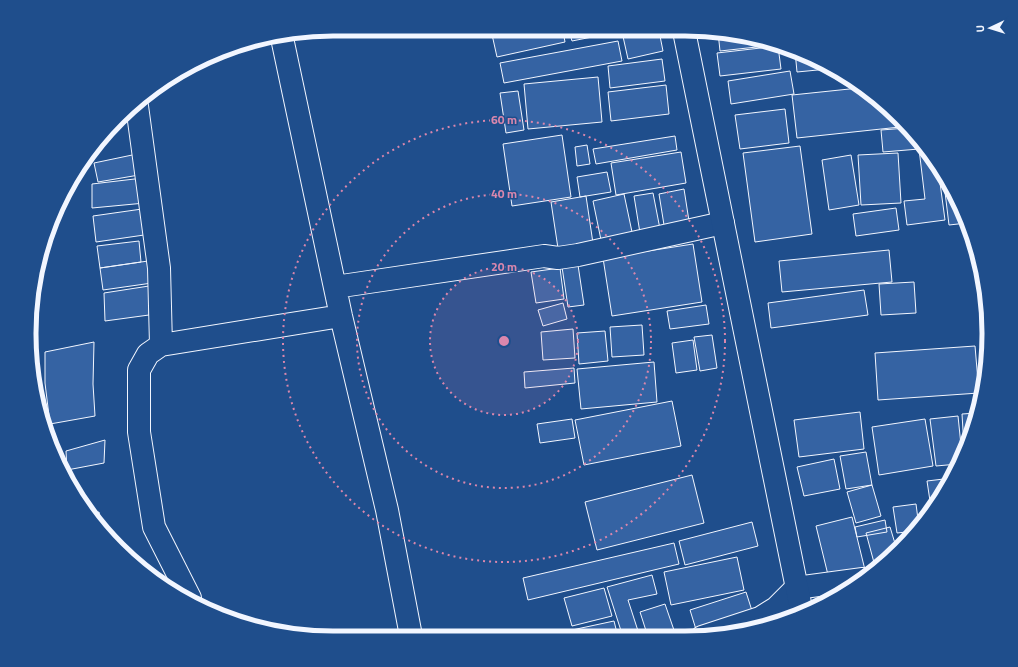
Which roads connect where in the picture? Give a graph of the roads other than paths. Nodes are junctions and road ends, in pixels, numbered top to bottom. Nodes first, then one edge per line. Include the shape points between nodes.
1 (685, 36) edge
2 (283, 41) edge
3 (137, 110) edge
4 (723, 223) junction
5 (335, 287) junction
6 (341, 316) junction
7 (161, 345) junction
8 (850, 581) edge
9 (796, 588) junction
10 (187, 592) edge
11 (801, 607) edge
12 (735, 626) edge
13 (410, 631) edge

1 - 4 main road
2 - 5 main road
3 - 7 main road via 159,268
4 - 5 main road via 578,255 558,258 544,256
4 - 9 main road
5 - 6 main road
6 - 7 main road
6 - 13 main road via 387,510
7 - 10 main road via 148,354 139,370 139,432 154,527
8 - 9 main road
9 - 11 main road
9 - 12 main road via 776,608 760,618

